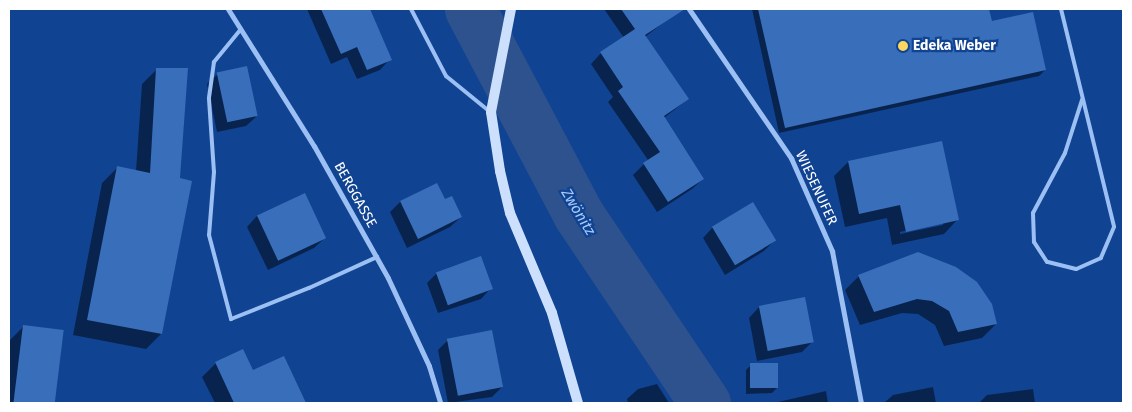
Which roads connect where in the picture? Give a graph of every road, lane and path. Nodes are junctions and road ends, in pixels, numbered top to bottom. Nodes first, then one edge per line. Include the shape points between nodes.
1 (228, 9) edge
2 (411, 9) edge
3 (510, 9) edge
4 (689, 9) edge
5 (1061, 9) edge
6 (241, 29) junction
7 (1082, 100) junction
8 (491, 112) junction
9 (377, 257) junction
10 (440, 403) edge
11 (578, 403) edge
12 (861, 403) edge

1 - 6 street, BERGGASSE
2 - 8 lane via 446,76
3 - 8 main road
4 - 12 street, WIESENUFER via 791,158 832,251
5 - 7 lane
6 - 9 street, BERGGASSE via 314,146
6 - 9 lane via 214,62 209,98 214,172 210,235 231,319
7 - 7 lane via 1065,153 1033,213 1034,242 1047,262 1076,269 1101,258 1114,227
8 - 11 main road via 510,213 552,313
9 - 10 street, BERGGASSE via 429,366

